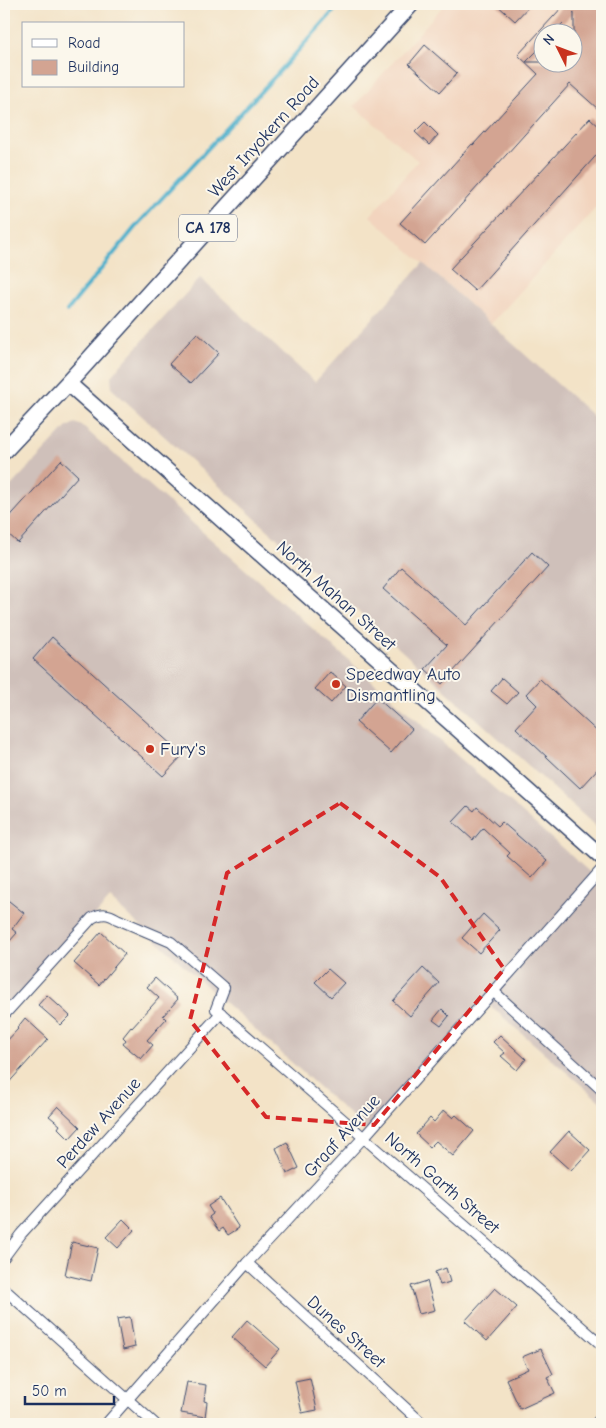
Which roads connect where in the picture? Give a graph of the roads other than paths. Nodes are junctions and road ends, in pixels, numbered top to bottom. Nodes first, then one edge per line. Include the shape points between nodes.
1 (412, 4) edge
2 (68, 383) junction
3 (4, 452) edge
4 (602, 857) edge
5 (602, 869) edge
6 (493, 990) junction
7 (221, 1013) junction
8 (4, 1015) edge
9 (602, 1090) edge
10 (364, 1137) junction
11 (4, 1257) edge
12 (247, 1263) junction
13 (4, 1289) edge
14 (602, 1345) edge
15 (128, 1400) junction
16 (602, 1417) edge
17 (106, 1424) edge
18 (155, 1424) edge
19 (423, 1424) edge
20 (596, 1424) edge

1 - 2 main road, West Inyokern Road / CA 178
2 - 3 main road, West Inyokern Road / CA 178
2 - 4 street, North Mahan Street
5 - 6 street, Graaf Avenue
6 - 9 street
6 - 10 street, Graaf Avenue
7 - 8 street via 216,1009 224,988 171,942 100,913
7 - 10 street, North Garth Street
7 - 11 street, Perdew Avenue via 21,1234
10 - 12 street, Graaf Avenue
10 - 14 street, North Garth Street
12 - 15 street, Graaf Avenue
12 - 19 street, Dunes Street
13 - 15 street
15 - 17 street, Graaf Avenue
15 - 18 street
16 - 20 street

